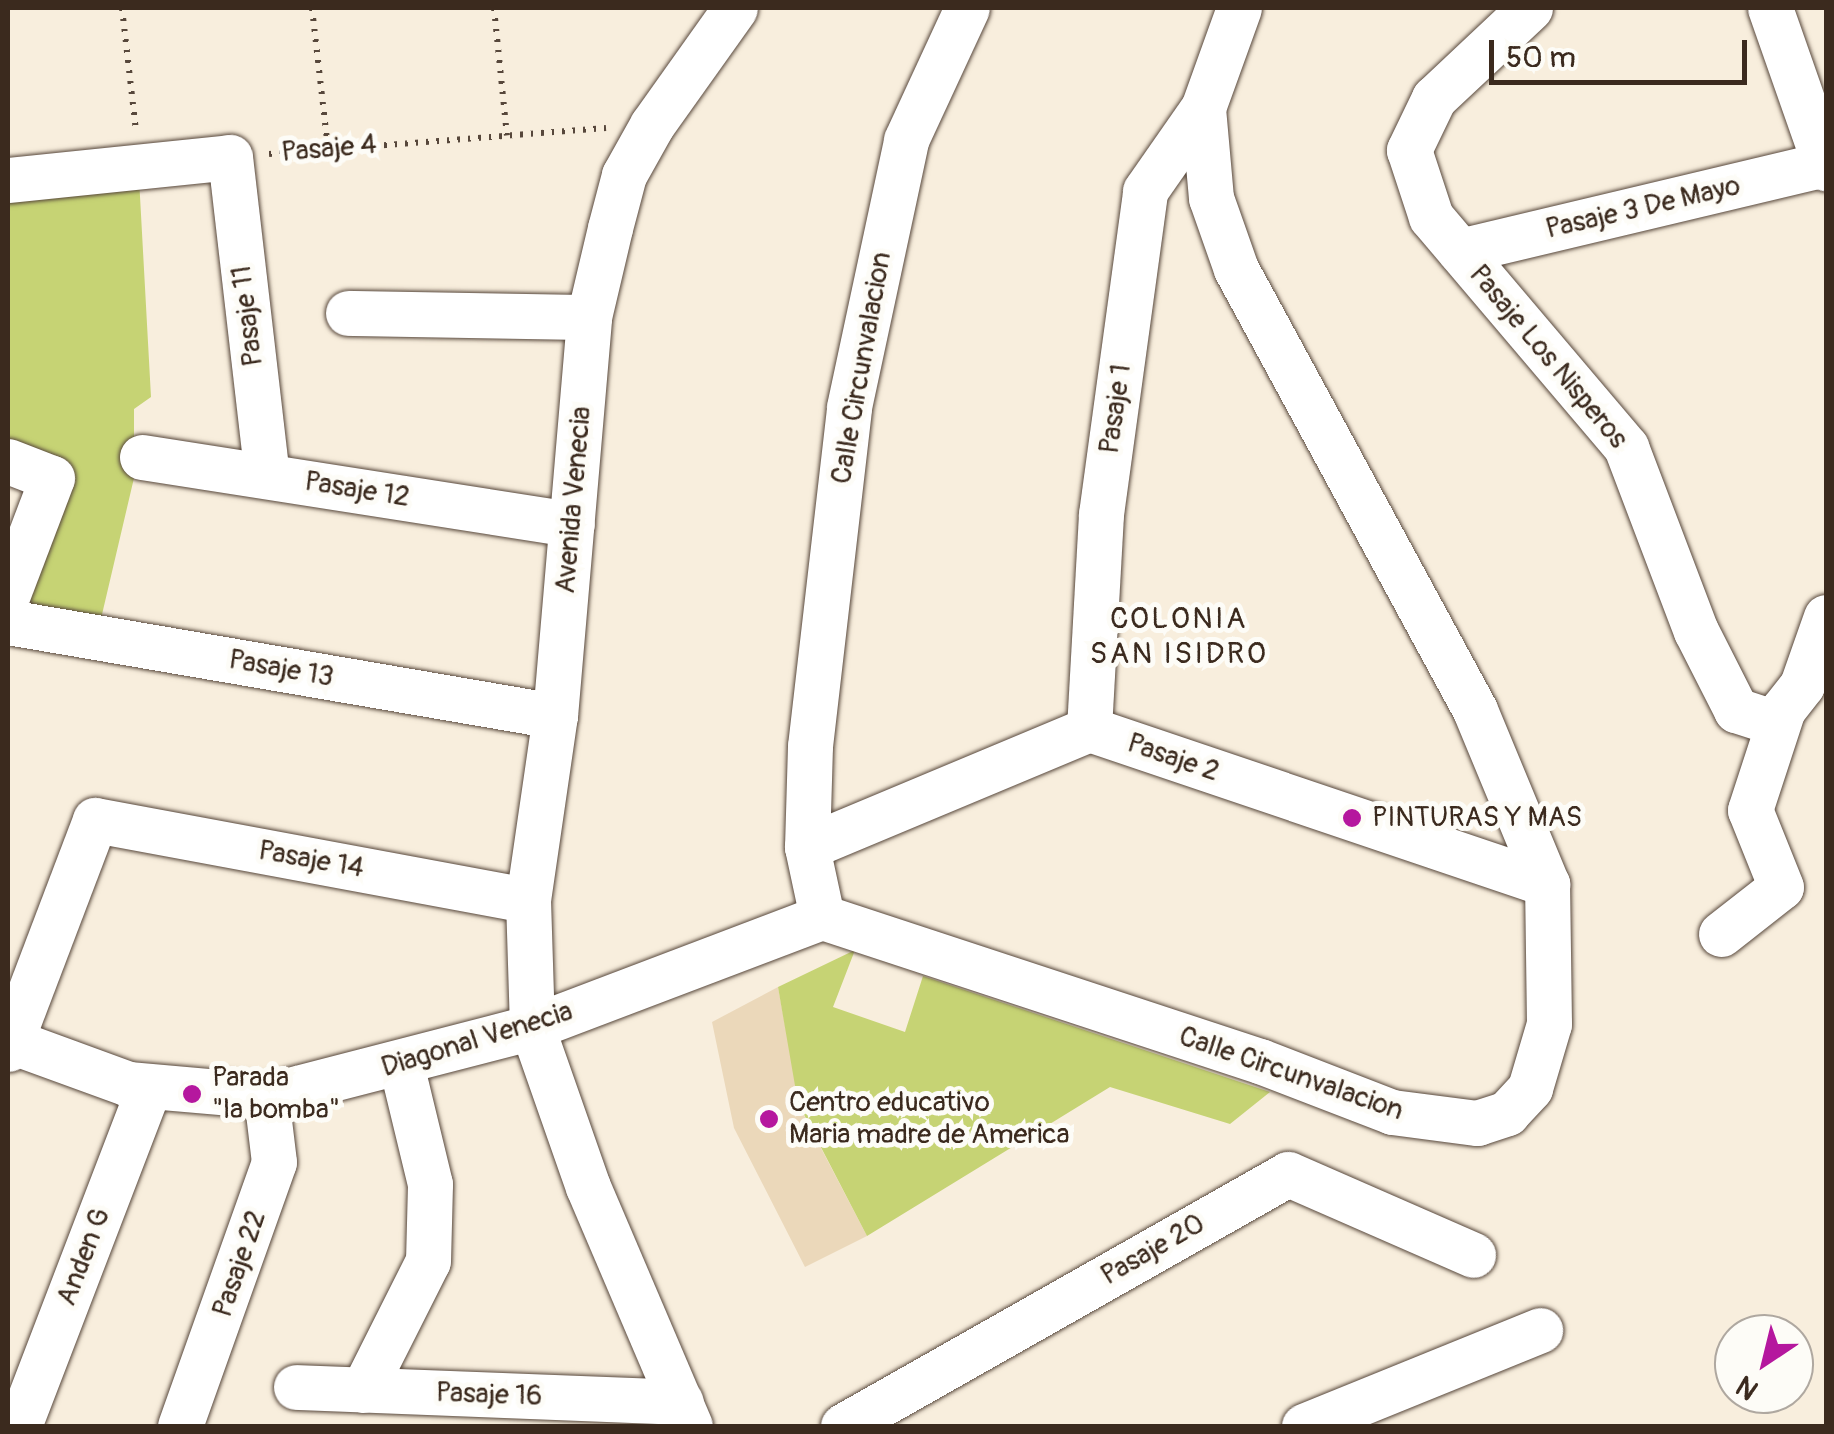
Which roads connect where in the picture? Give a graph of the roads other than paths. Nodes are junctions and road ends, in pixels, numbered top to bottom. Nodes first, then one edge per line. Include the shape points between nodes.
1 (735, 8) edge
2 (967, 8) edge
3 (1239, 8) edge
4 (1530, 8) edge
5 (1770, 8) edge
6 (1203, 108) junction
7 (1826, 165) edge
8 (8, 180) edge
9 (1460, 252) junction
10 (348, 313) dead end
11 (589, 318) junction
12 (142, 458) dead end
13 (8, 461) edge
14 (267, 475) junction
15 (572, 524) junction
16 (8, 594) edge
17 (1826, 617) edge
18 (8, 622) edge
19 (1783, 709) junction
20 (555, 716) junction
21 (1089, 729) junction
22 (807, 847) junction
23 (1547, 884) junction
24 (528, 900) junction
25 (822, 917) junction
26 (1721, 934) dead end
27 (532, 1028) junction
28 (8, 1043) edge
29 (401, 1064) junction
30 (149, 1088) junction
31 (266, 1096) junction
32 (1472, 1255) dead end
33 (1540, 1330) dead end
34 (296, 1387) dead end
35 (363, 1390) junction
36 (686, 1414) edge
37 (19, 1426) edge
38 (180, 1426) edge
39 (843, 1426) edge
40 (1304, 1426) edge

1 - 11 street, Avenida Venecia via 624,174
2 - 22 street, Calle Circunvalacion via 906,140 849,407 810,746
3 - 6 street, Calle Circunvalacion
4 - 9 street, Pasaje Los Nisperos via 1434,98 1408,150 1430,217
5 - 7 street
6 - 21 street, Pasaje 1 via 1146,191 1101,514
6 - 23 street, Calle Circunvalacion via 1211,198 1236,269 1475,710
7 - 9 street, Pasaje 3 De Mayo
8 - 14 street, Pasaje 11 via 230,158
9 - 19 street, Pasaje Los Nisperos via 1626,447 1696,632 1736,710 1773,722
10 - 11 street
11 - 15 street, Avenida Venecia
12 - 14 street, Pasaje 12
13 - 16 street via 52,478
14 - 15 street, Pasaje 12
15 - 20 street, Avenida Venecia
17 - 19 street via 1802,684
18 - 20 street, Pasaje 13
19 - 26 street via 1750,810 1781,886
20 - 24 street, Avenida Venecia
21 - 22 street
21 - 23 street, Pasaje 2
22 - 25 street, Calle Circunvalacion
23 - 25 street, Calle Circunvalacion via 1549,1024 1530,1088 1508,1113 1477,1123 1392,1112 1260,1061
24 - 27 street, Avenida Venecia
24 - 28 street, Pasaje 14 via 94,820
25 - 27 street, Diagonal Venecia
27 - 29 street, Diagonal Venecia
27 - 36 street, Avenida Venecia via 588,1187
28 - 30 street, Diagonal Venecia
29 - 31 street, Diagonal Venecia
29 - 35 street via 430,1184 428,1260
30 - 31 street, Diagonal Venecia
30 - 37 street, Anden G
31 - 38 street, Pasaje 22 via 274,1162
32 - 39 street, Pasaje 20 via 1288,1174
33 - 40 street
34 - 35 street, Pasaje 16
35 - 36 street, Pasaje 16

